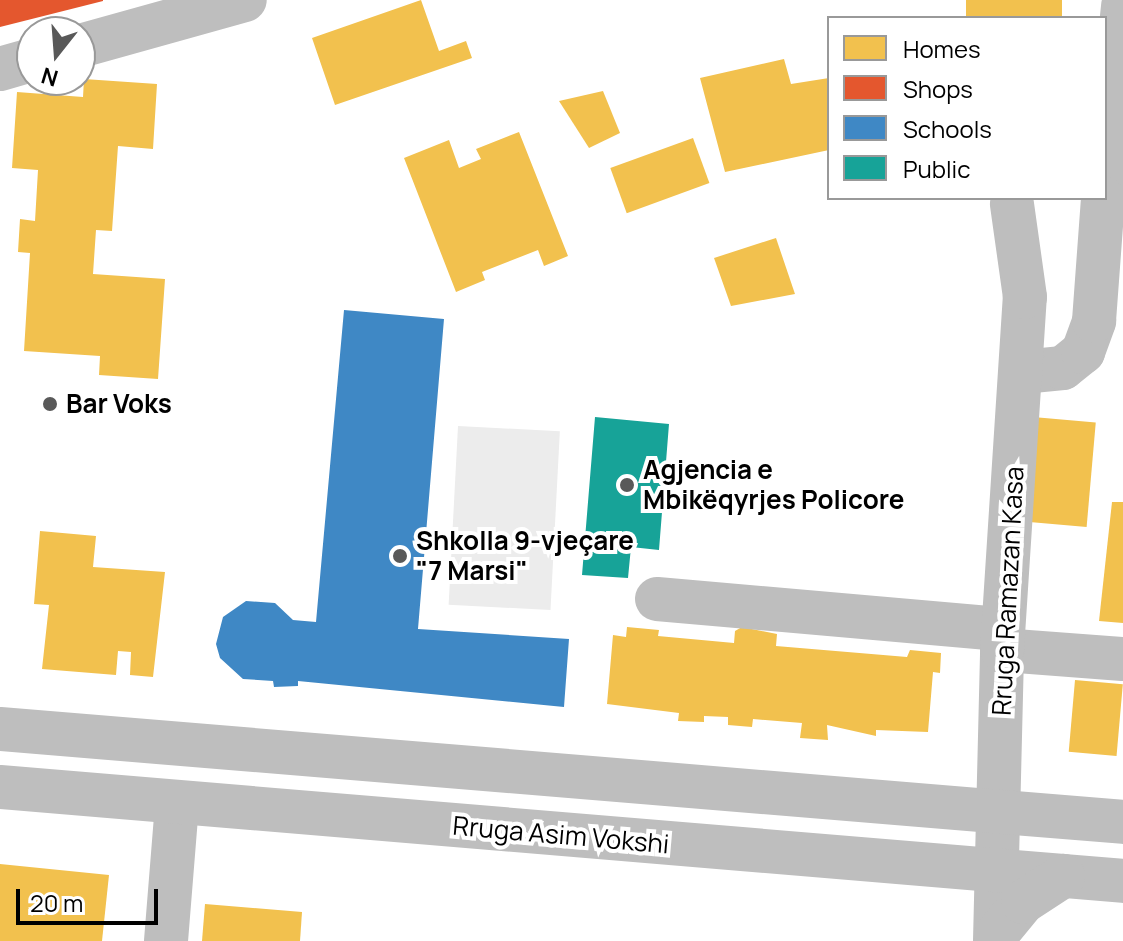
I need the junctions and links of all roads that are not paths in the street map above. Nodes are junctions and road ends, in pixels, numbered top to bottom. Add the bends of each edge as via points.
1 (245, 0) edge
2 (197, 6) edge
3 (1123, 6) edge
4 (96, 41) edge
5 (1107, 159) edge
6 (1103, 200) edge
7 (1012, 204) dead end
8 (1022, 372) junction
9 (657, 599) dead end
10 (1003, 639) junction
11 (1123, 659) edge
12 (0, 729) edge
13 (0, 787) edge
14 (177, 803) junction
15 (1000, 810) junction
16 (1123, 822) edge
17 (999, 870) junction
18 (1063, 876) junction
19 (1123, 881) edge
20 (996, 938) edge
21 (166, 941) edge

1 - 2 main road
2 - 4 main road
3 - 5 main road
6 - 8 main road via 1094,321 1083,352 1063,368
7 - 8 main road, Rruga Ramazan Kasa via 1025,297
8 - 10 main road, Rruga Ramazan Kasa
9 - 10 main road
10 - 11 main road
10 - 15 main road, Rruga Ramazan Kasa
12 - 15 main road
13 - 14 main road, Rruga Asim Vokshi
14 - 17 main road, Rruga Asim Vokshi
14 - 21 main road
15 - 16 main road
15 - 17 main road, Rruga Ramazan Kasa
17 - 18 main road, Rruga Asim Vokshi
17 - 20 main road, Rruga Ramazan Kasa
18 - 19 main road, Rruga Asim Vokshi
18 - 20 main road via 1023,902

